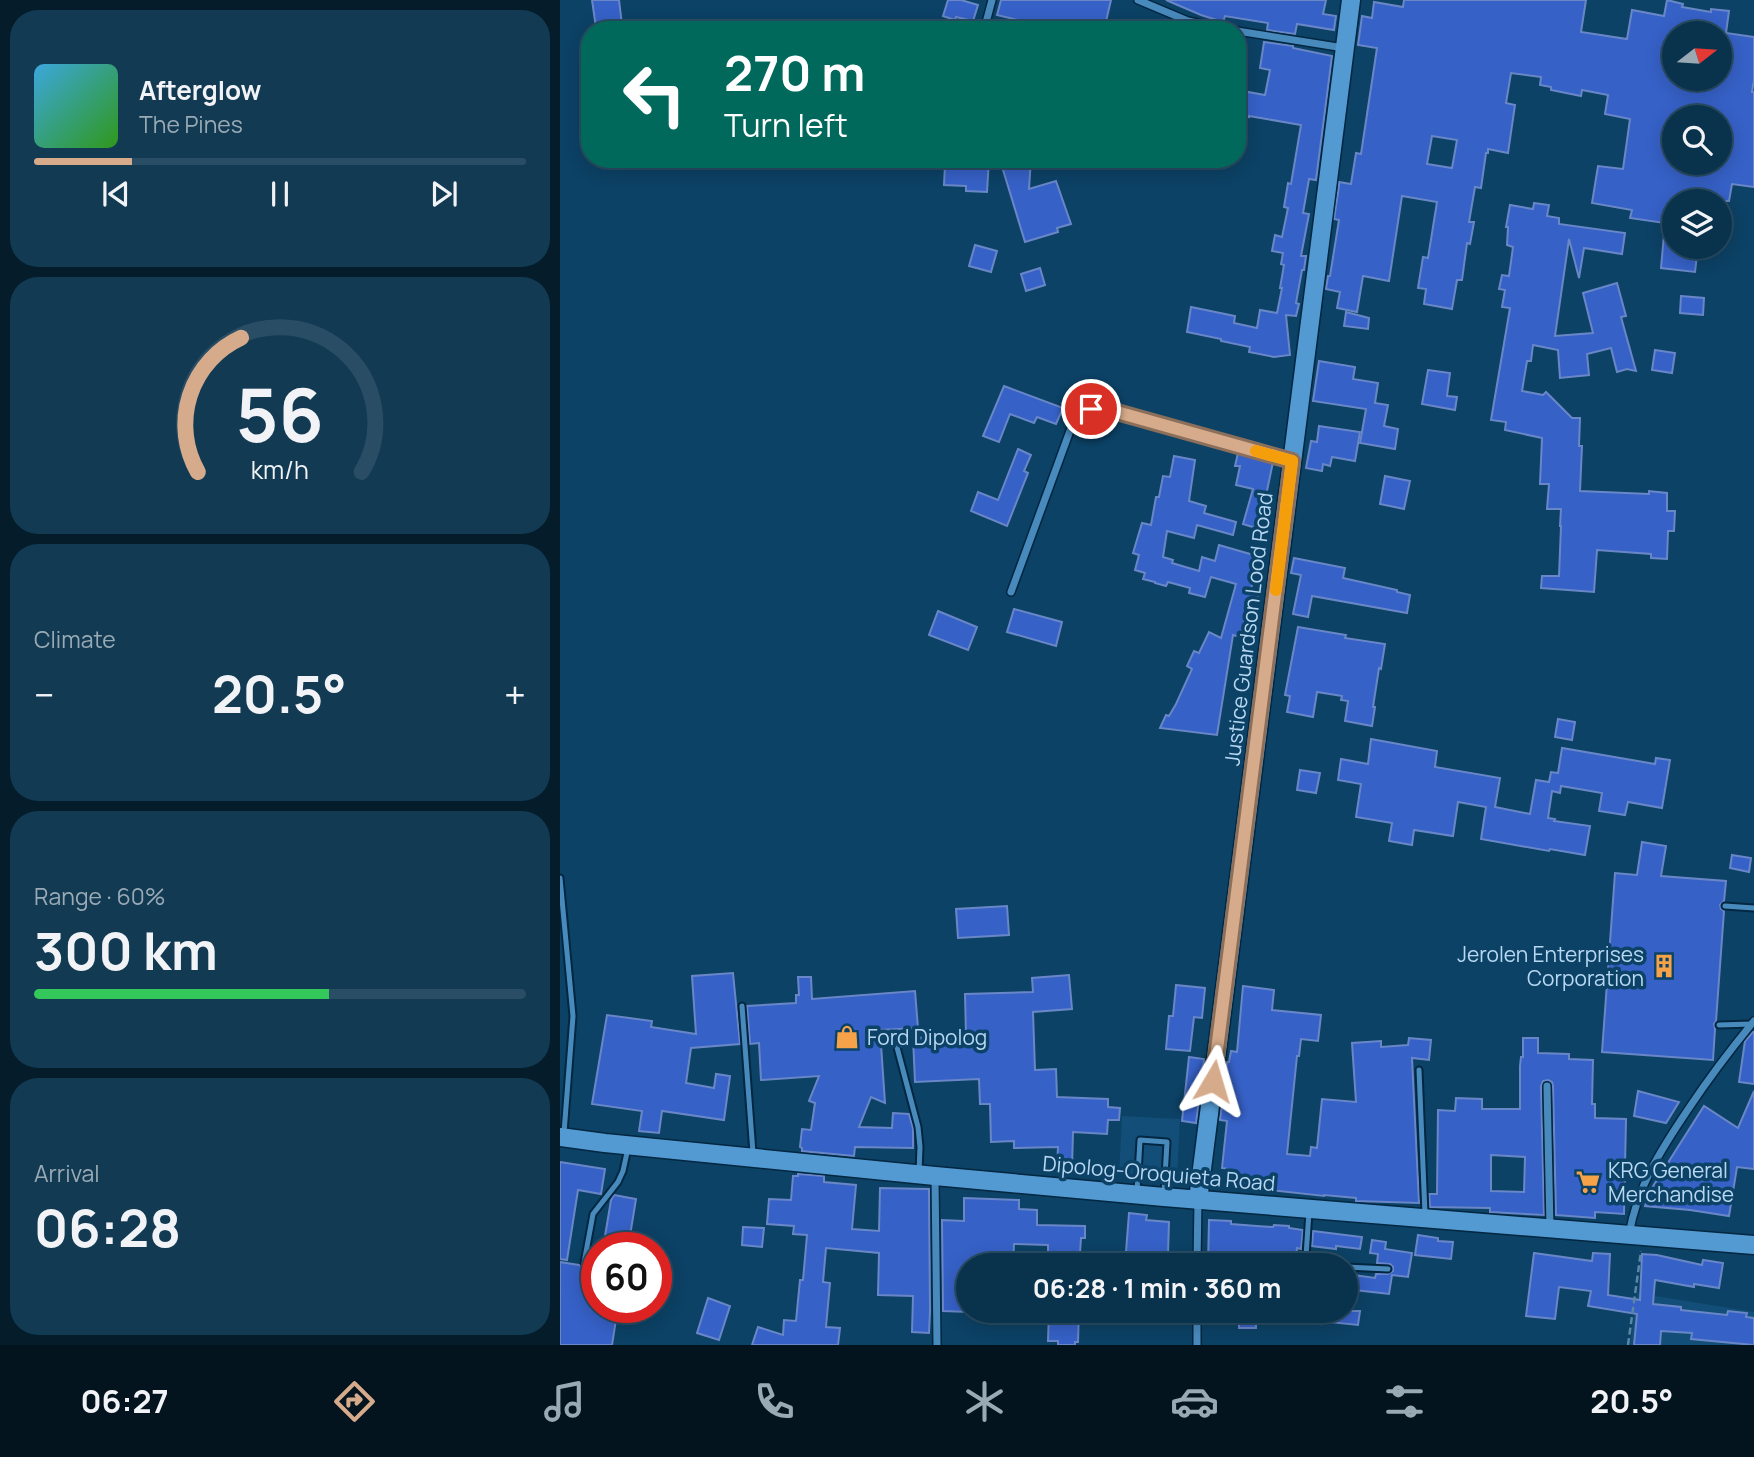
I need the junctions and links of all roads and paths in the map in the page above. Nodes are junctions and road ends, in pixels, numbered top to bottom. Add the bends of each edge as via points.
1 (992, 0) edge
2 (1138, 0) edge
3 (1351, 0) edge
4 (986, 21) edge
5 (1188, 21) edge
6 (1246, 32) edge
7 (1345, 48) junction
8 (1292, 461) junction
9 (1011, 592) dead end
10 (560, 878) edge
11 (1725, 906) dead end
12 (1754, 908) edge
13 (742, 1006) dead end
14 (1753, 1022) edge
15 (1718, 1024) dead end
16 (894, 1036) dead end
17 (1419, 1070) dead end
18 (1547, 1086) dead end
19 (562, 1137) edge
20 (628, 1145) junction
21 (754, 1158) junction
22 (927, 1176) junction
23 (1137, 1194) junction
24 (1164, 1197) junction
25 (1198, 1200) junction
26 (1309, 1209) junction
27 (1425, 1218) junction
28 (1550, 1228) junction
29 (589, 1232) edge
30 (1636, 1235) junction
31 (1754, 1245) edge
32 (1197, 1253) edge
33 (1306, 1253) edge
34 (1358, 1268) edge
35 (1388, 1269) dead end
36 (1197, 1323) edge
37 (937, 1345) edge
38 (1197, 1345) edge
39 (1628, 1345) edge

1 - 4 street
2 - 5 street
3 - 7 main road, Justice Guardson Lood Road
6 - 7 street
7 - 8 main road, Justice Guardson Lood Road
8 - 9 street via 1106,409 1091,409 1071,428
8 - 25 main road, Justice Guardson Lood Road
10 - 19 lane via 573,1016
11 - 12 lane
13 - 21 lane
14 - 15 lane
14 - 30 street via 1649,1171 1632,1214
16 - 22 lane
17 - 27 lane
18 - 28 street
19 - 20 main road, Dipolog-Oroquieta Road
20 - 21 main road, Dipolog-Oroquieta Road
20 - 29 lane via 623,1171 598,1207
21 - 22 main road, Dipolog-Oroquieta Road
22 - 23 main road, Dipolog-Oroquieta Road
22 - 37 street
23 - 24 main road, Dipolog-Oroquieta Road
23 - 24 lane via 1140,1140 1167,1142
24 - 25 main road, Dipolog-Oroquieta Road
25 - 26 main road, Dipolog-Oroquieta Road
25 - 32 street, Justice Guardson Lood Road
26 - 27 main road, Dipolog-Oroquieta Road
26 - 33 lane
27 - 28 main road, Dipolog-Oroquieta Road
28 - 30 main road, Dipolog-Oroquieta Road
30 - 31 main road, Dipolog-Oroquieta Road
30 - 39 path
34 - 35 lane
36 - 38 street

